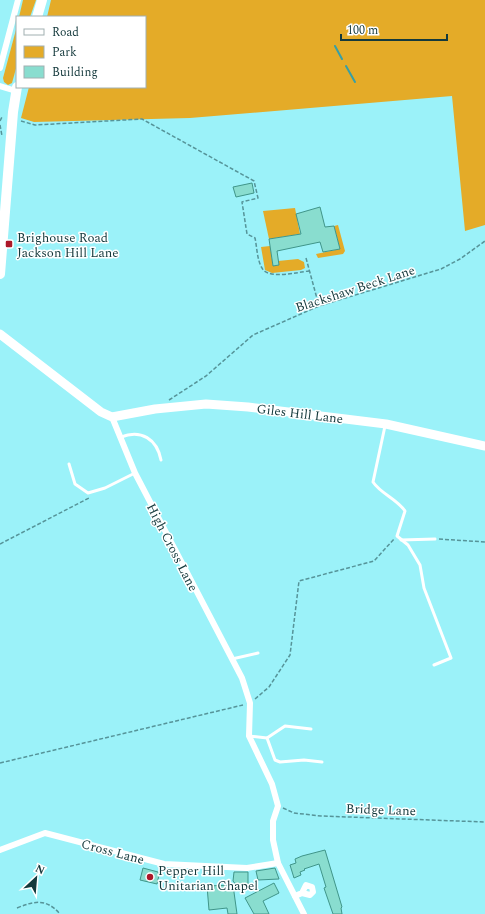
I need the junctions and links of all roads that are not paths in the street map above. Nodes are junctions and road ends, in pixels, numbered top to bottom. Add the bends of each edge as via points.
1 (18, 0) edge
2 (42, 0) edge
3 (37, 16) edge
4 (0, 68) edge
5 (0, 86) edge
6 (17, 89) edge
7 (0, 274) edge
8 (0, 334) edge
9 (112, 417) junction
10 (386, 424) junction
11 (121, 437) junction
12 (485, 446) edge
13 (160, 460) dead end
14 (69, 464) dead end
15 (135, 473) junction
16 (435, 539) road end
17 (399, 540) junction
18 (258, 653) dead end
19 (232, 659) junction
20 (434, 665) dead end
21 (311, 729) dead end
22 (249, 736) junction
23 (267, 738) junction
24 (322, 762) dead end
25 (0, 850) edge
26 (278, 863) junction
27 (302, 893) dead end
28 (295, 896) junction
29 (304, 914) edge

1 - 4 street
2 - 3 main road
5 - 6 street
6 - 7 main road
8 - 9 street via 101,412
9 - 10 street, Giles Hill Lane via 155,409 217,404
9 - 11 street, High Cross Lane
10 - 12 street, Giles Hill Lane
10 - 17 lane via 373,482 405,510 397,536
11 - 13 lane via 133,434 147,438 157,446
11 - 15 street, High Cross Lane
14 - 15 lane via 75,484 88,493 105,488
15 - 19 street, High Cross Lane
16 - 17 lane
17 - 20 lane via 408,545 420,565 424,576 424,588 451,658
18 - 19 lane
19 - 22 street, High Cross Lane via 242,678 250,703
21 - 23 lane via 285,726
22 - 23 lane
22 - 26 street, High Cross Lane via 272,784 278,806 273,821 273,840
23 - 24 lane via 275,760
25 - 26 street, Cross Lane via 45,833 164,864 247,868
26 - 28 street
27 - 28 street
28 - 29 street

